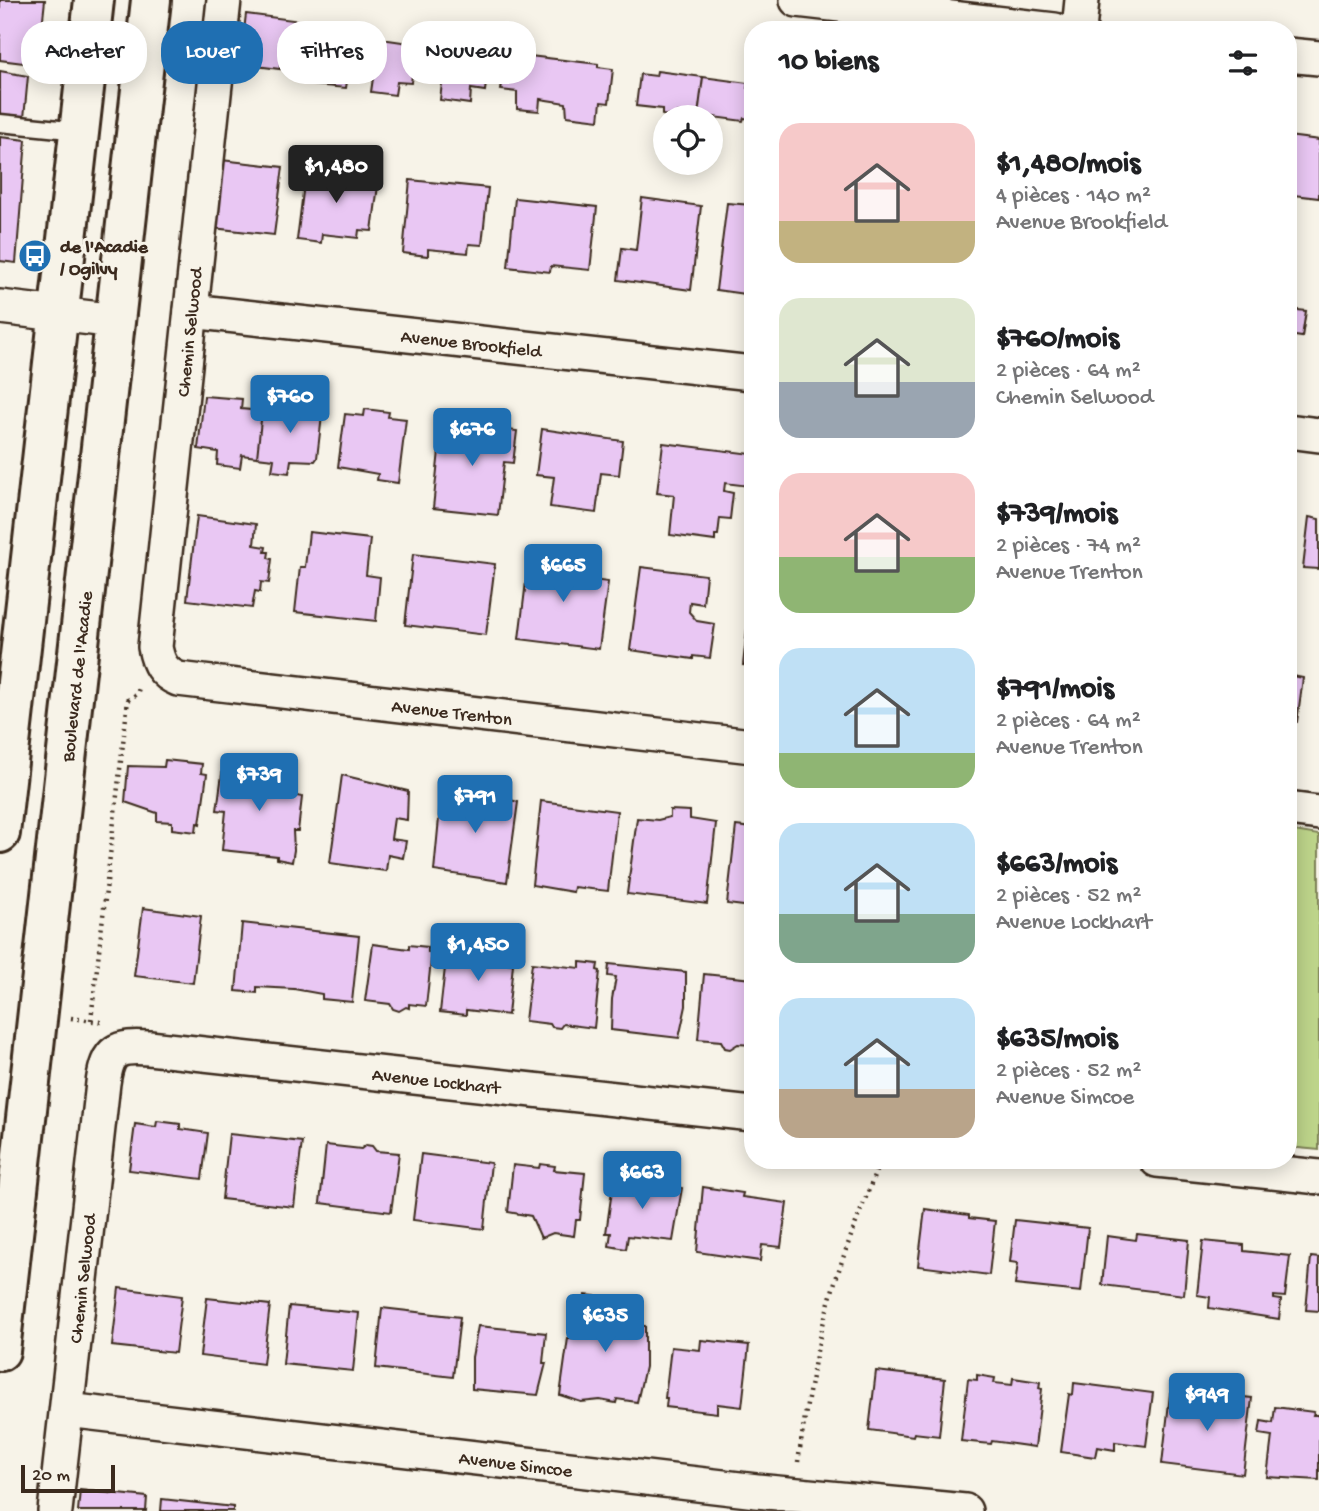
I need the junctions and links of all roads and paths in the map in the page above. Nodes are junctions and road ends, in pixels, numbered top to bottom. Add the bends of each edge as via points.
1 (94, 0) edge
2 (151, 0) edge
3 (224, 0) edge
4 (797, 0) edge
5 (1082, 0) edge
6 (978, 21) edge
7 (1080, 21) edge
8 (1297, 56) edge
9 (1319, 58) edge
10 (0, 122) edge
11 (79, 131) junction
12 (0, 307) edge
13 (191, 311) junction
14 (58, 314) junction
15 (116, 321) junction
16 (744, 372) edge
17 (1297, 432) edge
18 (1319, 435) edge
19 (150, 670) junction
20 (744, 745) edge
21 (1297, 810) edge
22 (1319, 813) edge
23 (0, 833) edge
24 (68, 1017) dead end
25 (91, 1020) junction
26 (123, 1042) junction
27 (744, 1113) edge
28 (877, 1169) edge
29 (1243, 1169) edge
30 (1319, 1177) edge
31 (0, 1351) edge
32 (67, 1410) junction
33 (796, 1492) edge
34 (55, 1511) edge
35 (965, 1511) edge

1 - 11 main road
2 - 15 main road, Boulevard de l'Acadie
3 - 13 street, Chemin Selwood
4 - 6 street
5 - 7 street
8 - 9 street
10 - 11 lane
11 - 14 main road
12 - 14 street
13 - 16 street, Avenue Brookfield
13 - 19 street, Chemin Selwood
14 - 15 street
14 - 23 main road
15 - 31 main road, Boulevard de l'Acadie
17 - 18 street
19 - 20 street, Avenue Trenton via 178,679
19 - 25 path via 137,694 128,700
21 - 22 street
24 - 25 path
25 - 26 path via 104,1023
26 - 27 street, Avenue Lockhart
26 - 32 street, Chemin Selwood via 106,1066 103,1083
28 - 33 path via 830,1300 810,1383
29 - 30 street
32 - 33 street, Avenue Simcoe
32 - 34 street, Chemin Selwood
33 - 35 street, Avenue Simcoe

